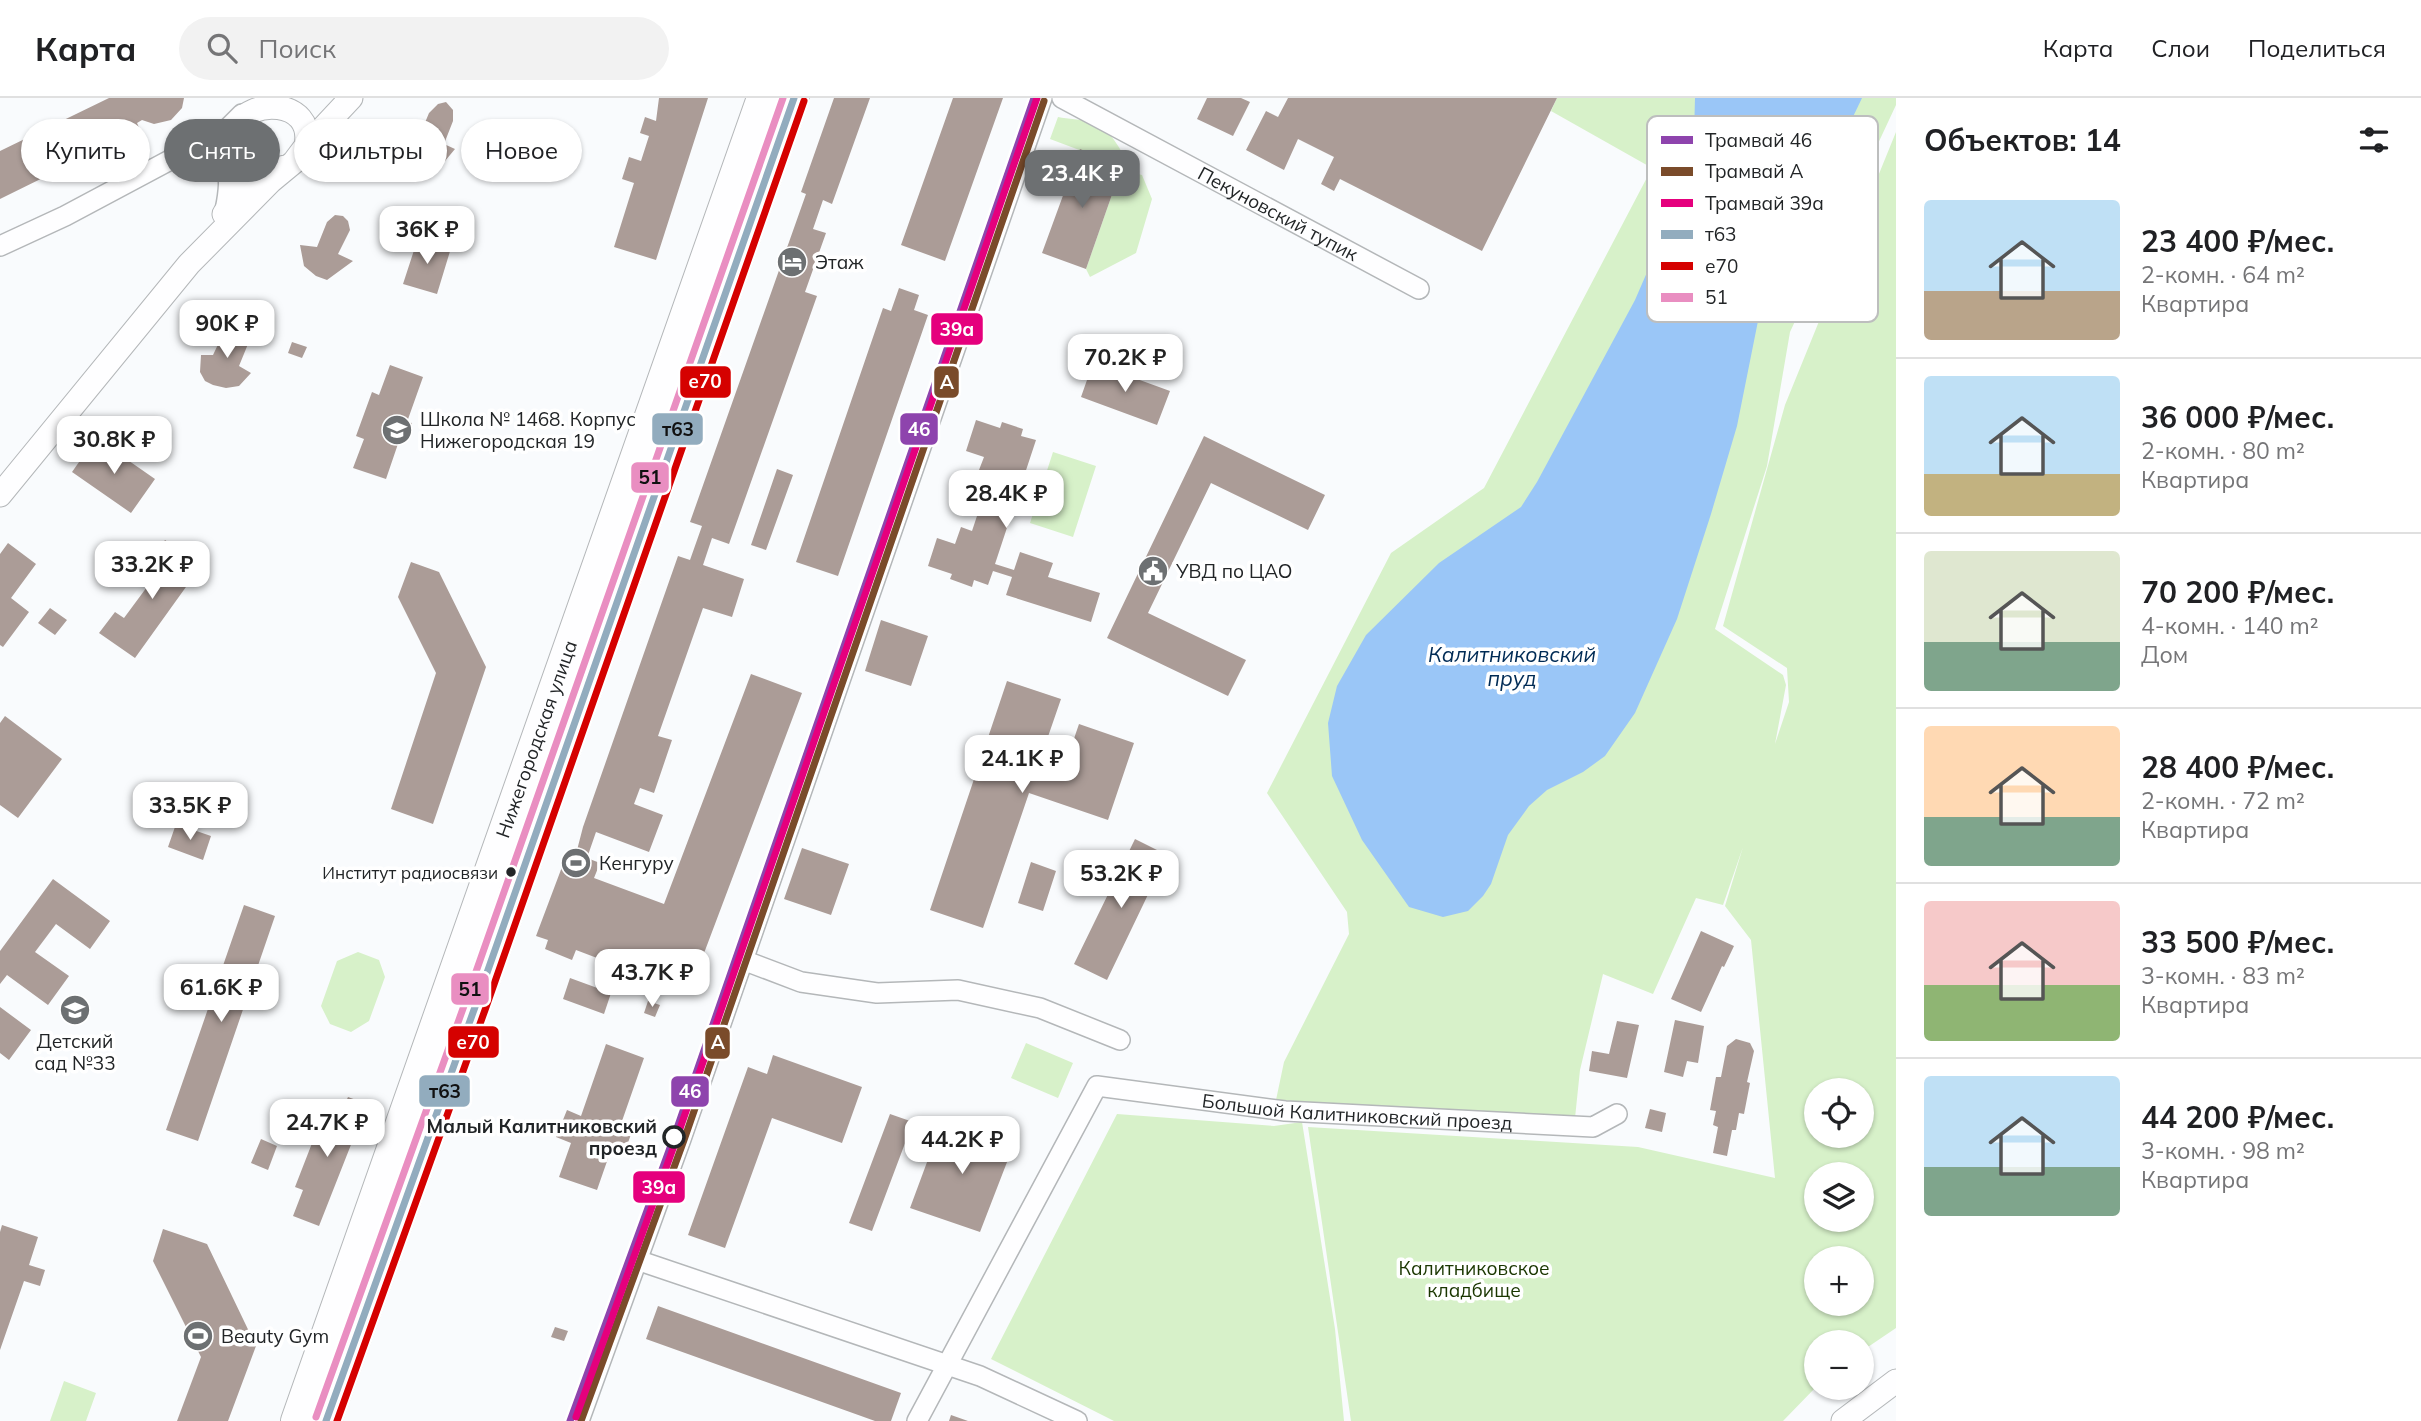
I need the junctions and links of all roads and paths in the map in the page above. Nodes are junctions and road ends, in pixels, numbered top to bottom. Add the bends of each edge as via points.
1 (351, 98) edge
2 (762, 98) edge
3 (794, 98) edge
4 (1042, 98) edge
5 (1062, 98) edge
6 (254, 104) edge
7 (297, 107) edge
8 (332, 117) joint
9 (238, 119) edge
10 (245, 119) edge
11 (294, 162) edge
12 (164, 163) edge
13 (285, 167) junction
14 (280, 168) edge
15 (229, 182) edge
16 (244, 182) edge
17 (225, 213) junction
18 (209, 245) junction
19 (0, 246) edge
20 (1419, 289) dead end
21 (0, 495) edge
22 (743, 960) junction
23 (1120, 1040) dead end
24 (1617, 1114) dead end
25 (637, 1260) junction
26 (947, 1364) junction
27 (1896, 1381) edge
28 (296, 1421) edge
29 (326, 1421) edge
30 (579, 1421) edge
31 (917, 1421) edge
32 (1077, 1421) edge
33 (1843, 1421) edge

1 - 8 street
2 - 28 main road, Нижегородская улица
3 - 29 main road, Нижегородская улица
4 - 22 street
5 - 20 street, Пекуновский тупик
6 - 7 street via 278,99
6 - 9 street
6 - 10 street
7 - 8 street via 311,121
11 - 13 street
12 - 19 street
13 - 14 street
13 - 18 street
15 - 17 street
16 - 17 street
17 - 18 street
18 - 21 street
22 - 23 street via 802,982 877,993 958,990 1040,1008
22 - 25 street
24 - 26 street, Большой Калитниковский проезд via 1593,1127 1285,1111 1097,1086
25 - 26 street
25 - 30 street
26 - 31 street
26 - 32 street
27 - 33 street

